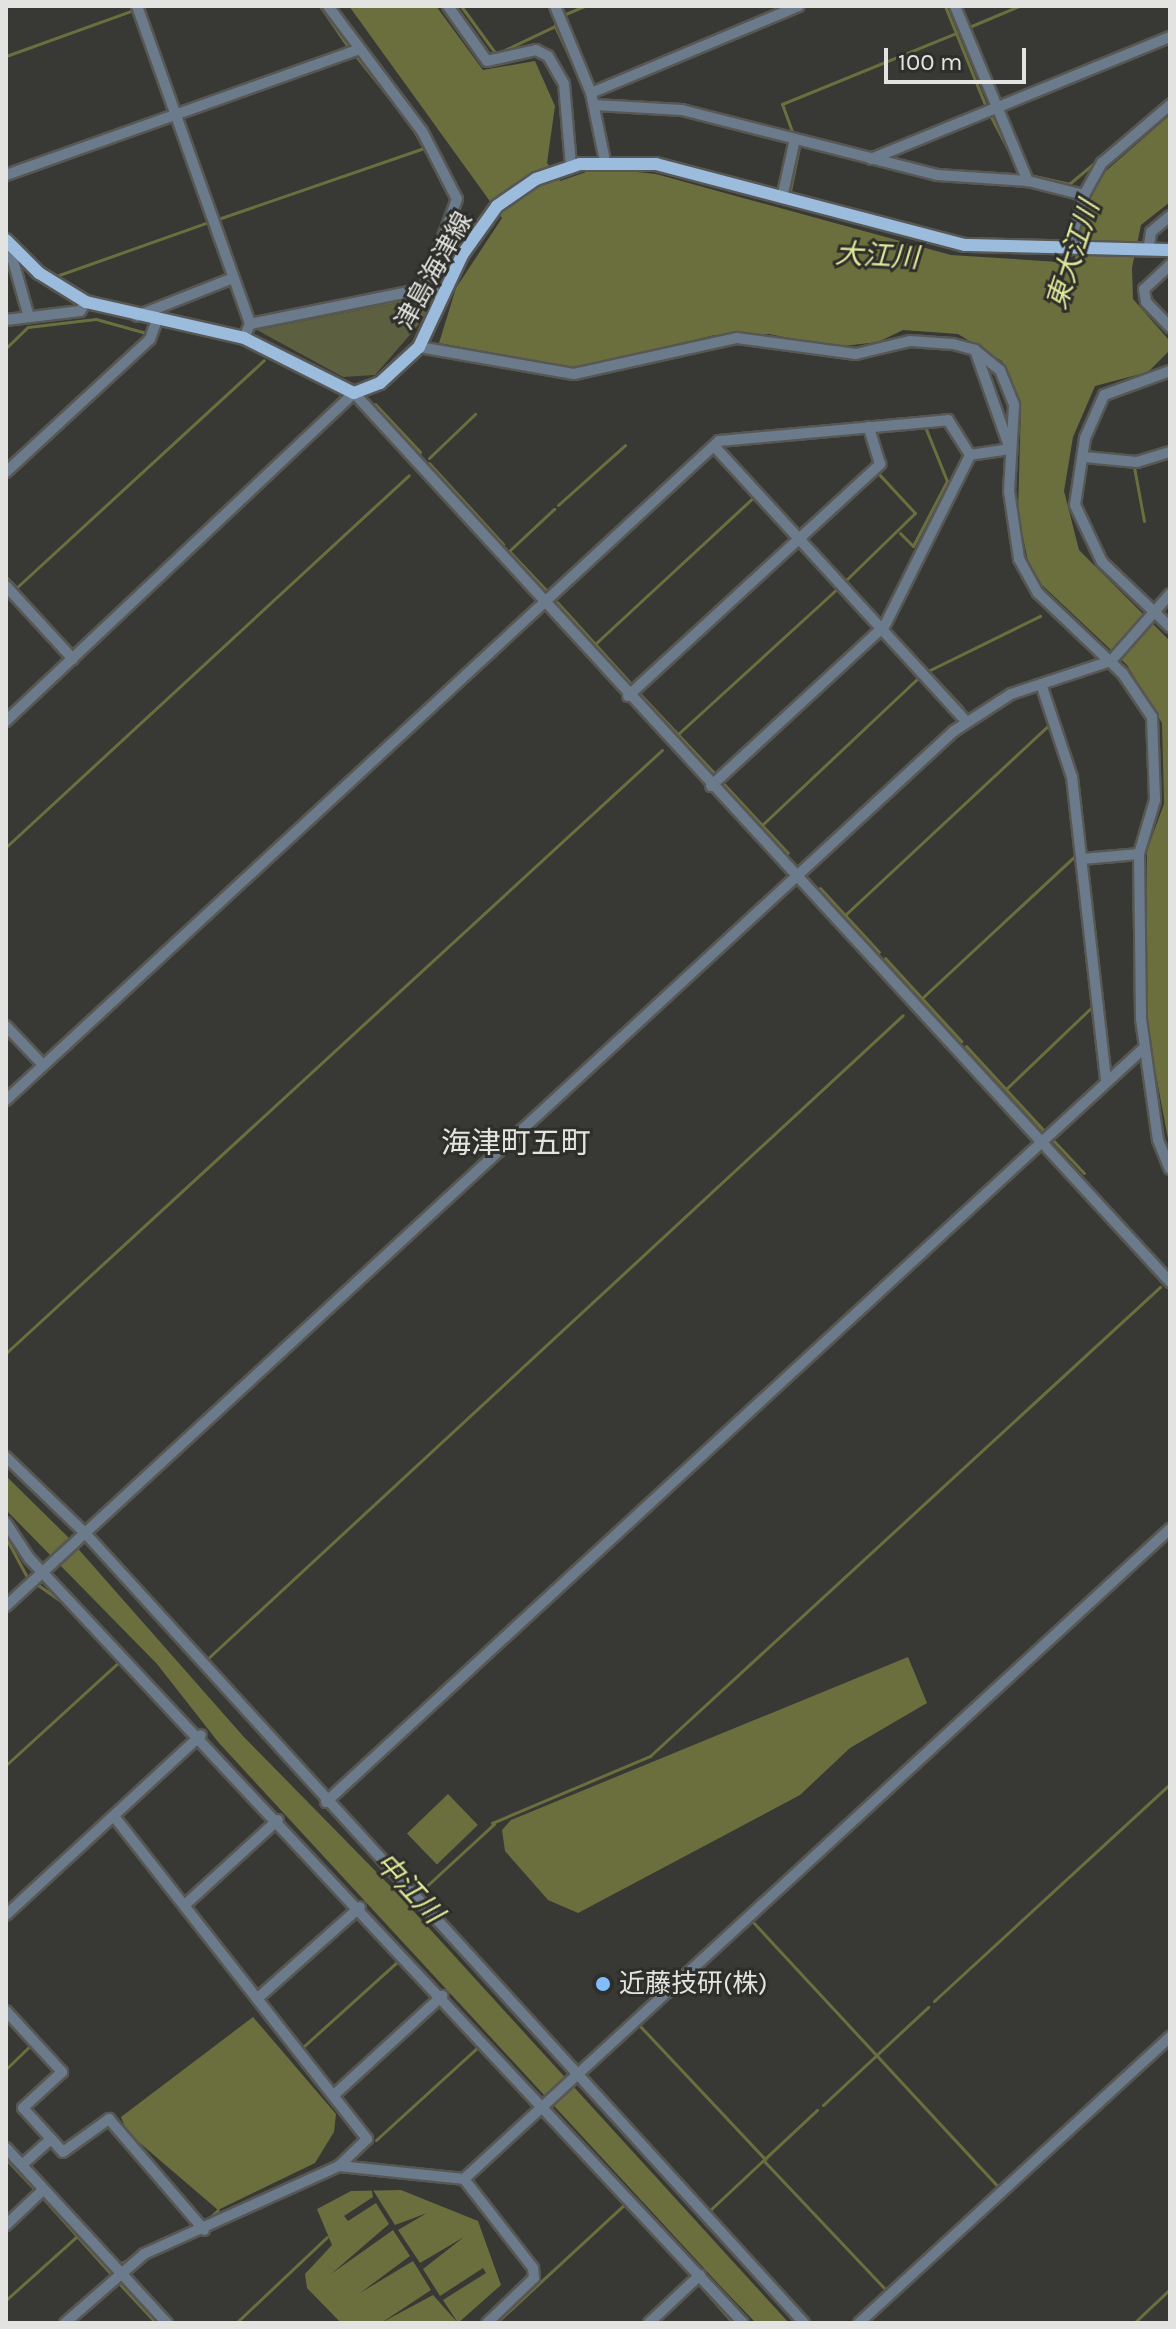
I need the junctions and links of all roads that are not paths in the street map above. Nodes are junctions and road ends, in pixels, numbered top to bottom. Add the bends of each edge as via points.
1 (137, 6) edge
2 (328, 6) edge
3 (448, 6) edge
4 (555, 6) edge
5 (799, 6) edge
6 (955, 6) edge
7 (1170, 37) edge
8 (358, 50) junction
9 (591, 93) junction
10 (595, 105) junction
11 (1170, 105) edge
12 (997, 108) junction
13 (176, 115) junction
14 (795, 139) junction
15 (871, 159) junction
16 (605, 161) junction
17 (566, 166) junction
18 (6, 175) edge
19 (1028, 181) junction
20 (1084, 195) junction
21 (782, 198) junction
22 (1170, 216) edge
23 (7, 241) edge
24 (1146, 248) junction
25 (1071, 250) junction
26 (1170, 250) edge
27 (1170, 265) edge
28 (233, 278) junction
29 (424, 289) junction
30 (444, 296) junction
31 (86, 302) junction
32 (137, 316) junction
33 (29, 317) junction
34 (6, 320) edge
35 (157, 320) junction
36 (250, 324) junction
37 (1170, 327) edge
38 (244, 338) junction
39 (419, 347) junction
40 (975, 350) junction
41 (1170, 371) edge
42 (354, 393) junction
43 (869, 427) junction
44 (714, 446) junction
45 (1010, 449) junction
46 (1170, 452) edge
47 (970, 455) junction
48 (1084, 457) junction
49 (6, 472) edge
50 (799, 539) junction
51 (6, 586) edge
52 (1170, 594) edge
53 (544, 605) junction
54 (1152, 614) junction
55 (1170, 627) edge
56 (882, 628) junction
57 (73, 659) junction
58 (1112, 660) junction
59 (1041, 684) junction
60 (628, 696) junction
61 (6, 721) edge
62 (966, 721) junction
63 (711, 786) junction
64 (1139, 854) junction
65 (1082, 859) junction
66 (795, 877) junction
67 (6, 1026) edge
68 (1143, 1049) junction
69 (43, 1065) junction
70 (1106, 1079) junction
71 (6, 1100) edge
72 (1040, 1142) junction
73 (1170, 1169) edge
74 (1170, 1282) edge
75 (6, 1457) edge
76 (6, 1523) edge
77 (1170, 1529) edge
78 (82, 1536) junction
79 (43, 1572) junction
80 (6, 1606) edge
81 (201, 1735) junction
82 (326, 1802) junction
83 (114, 1816) junction
84 (278, 1820) junction
85 (187, 1903) junction
86 (360, 1907) junction
87 (6, 1915) edge
88 (442, 1996) junction
89 (259, 1997) junction
90 (6, 2011) edge
91 (1170, 2037) edge
92 (577, 2076) junction
93 (334, 2095) junction
94 (544, 2107) junction
95 (51, 2139) junction
96 (6, 2148) edge
97 (22, 2165) junction
98 (339, 2166) junction
99 (464, 2179) junction
100 (43, 2190) junction
101 (6, 2225) edge
102 (204, 2230) junction
103 (120, 2273) junction
104 (700, 2275) junction
105 (65, 2323) edge
106 (167, 2323) edge
107 (487, 2323) edge
108 (649, 2323) edge
109 (743, 2323) edge
110 (804, 2323) edge
111 (859, 2323) edge

1 - 13 street
2 - 8 street
3 - 17 street via 487,61 536,50 548,56 564,84
4 - 9 street
5 - 9 street
6 - 12 street
7 - 12 street
8 - 13 street
8 - 29 street via 422,131 457,199
9 - 10 street
10 - 14 street via 682,110
10 - 16 street
11 - 20 street via 1102,163
12 - 15 street
12 - 19 street
13 - 18 street
13 - 28 street
14 - 15 street
14 - 21 street
15 - 19 street via 937,175
16 - 17 main road, 津島海津線
16 - 21 main road, 津島海津線 via 656,164
17 - 30 main road, 津島海津線 via 514,192 477,230
19 - 20 street
20 - 25 street
21 - 25 main road, 津島海津線 via 913,235
22 - 24 street via 1151,232
23 - 31 main road
23 - 33 street
24 - 25 main road, 津島海津線
24 - 26 main road, 津島海津線
27 - 37 street via 1144,289 1146,302
28 - 32 street
28 - 36 street
29 - 30 street
29 - 36 street
30 - 39 main road, 津島海津線
31 - 32 main road
31 - 33 street via 80,311
32 - 35 main road
33 - 34 street
35 - 38 main road
35 - 49 street via 150,339
36 - 38 street
38 - 42 main road
39 - 40 street via 574,374 737,338 856,354 910,341
39 - 42 main road, 津島海津線 via 380,383
40 - 45 street
40 - 45 street via 1009,386
41 - 48 street via 1104,395
42 - 53 street
42 - 57 street
43 - 44 street
43 - 47 street via 948,420
43 - 50 street via 880,464
44 - 50 street
44 - 53 street
45 - 47 street
45 - 58 street via 1019,559 1038,593
46 - 48 street via 1137,462
47 - 56 street
48 - 54 street via 1075,505 1080,526 1102,562
50 - 56 street
50 - 60 street
51 - 57 street
52 - 54 street
53 - 60 street
53 - 69 street
54 - 55 street
54 - 58 street
56 - 62 street
56 - 63 street
57 - 61 street
58 - 59 street
58 - 64 street via 1152,717 1155,800
59 - 62 street
59 - 65 street via 1072,777
60 - 63 street
62 - 66 street
63 - 66 street
64 - 65 street
64 - 68 street
65 - 70 street
66 - 72 street
66 - 78 street
67 - 69 street
68 - 70 street
68 - 73 street via 1158,1140
69 - 71 street
70 - 72 street
72 - 74 street
72 - 82 street
75 - 78 street
76 - 79 street
77 - 92 street
78 - 79 street
78 - 82 street
79 - 80 street
79 - 81 street
81 - 83 street
81 - 84 street
82 - 92 street
83 - 85 street
83 - 87 street
84 - 85 street
84 - 86 street
85 - 89 street
86 - 88 street
86 - 89 street
88 - 93 street
88 - 94 street
89 - 93 street
90 - 95 street via 62,2072 23,2108
91 - 111 street
92 - 94 street
92 - 110 street
93 - 98 street via 367,2139
94 - 99 street
94 - 104 street
95 - 97 street
95 - 102 street via 63,2152 109,2119
96 - 97 street
97 - 100 street
98 - 99 street
98 - 102 street
99 - 107 street via 533,2268 534,2278
100 - 101 street
100 - 103 street
102 - 103 street via 144,2254
103 - 105 street
103 - 106 street
104 - 108 street
104 - 109 street

